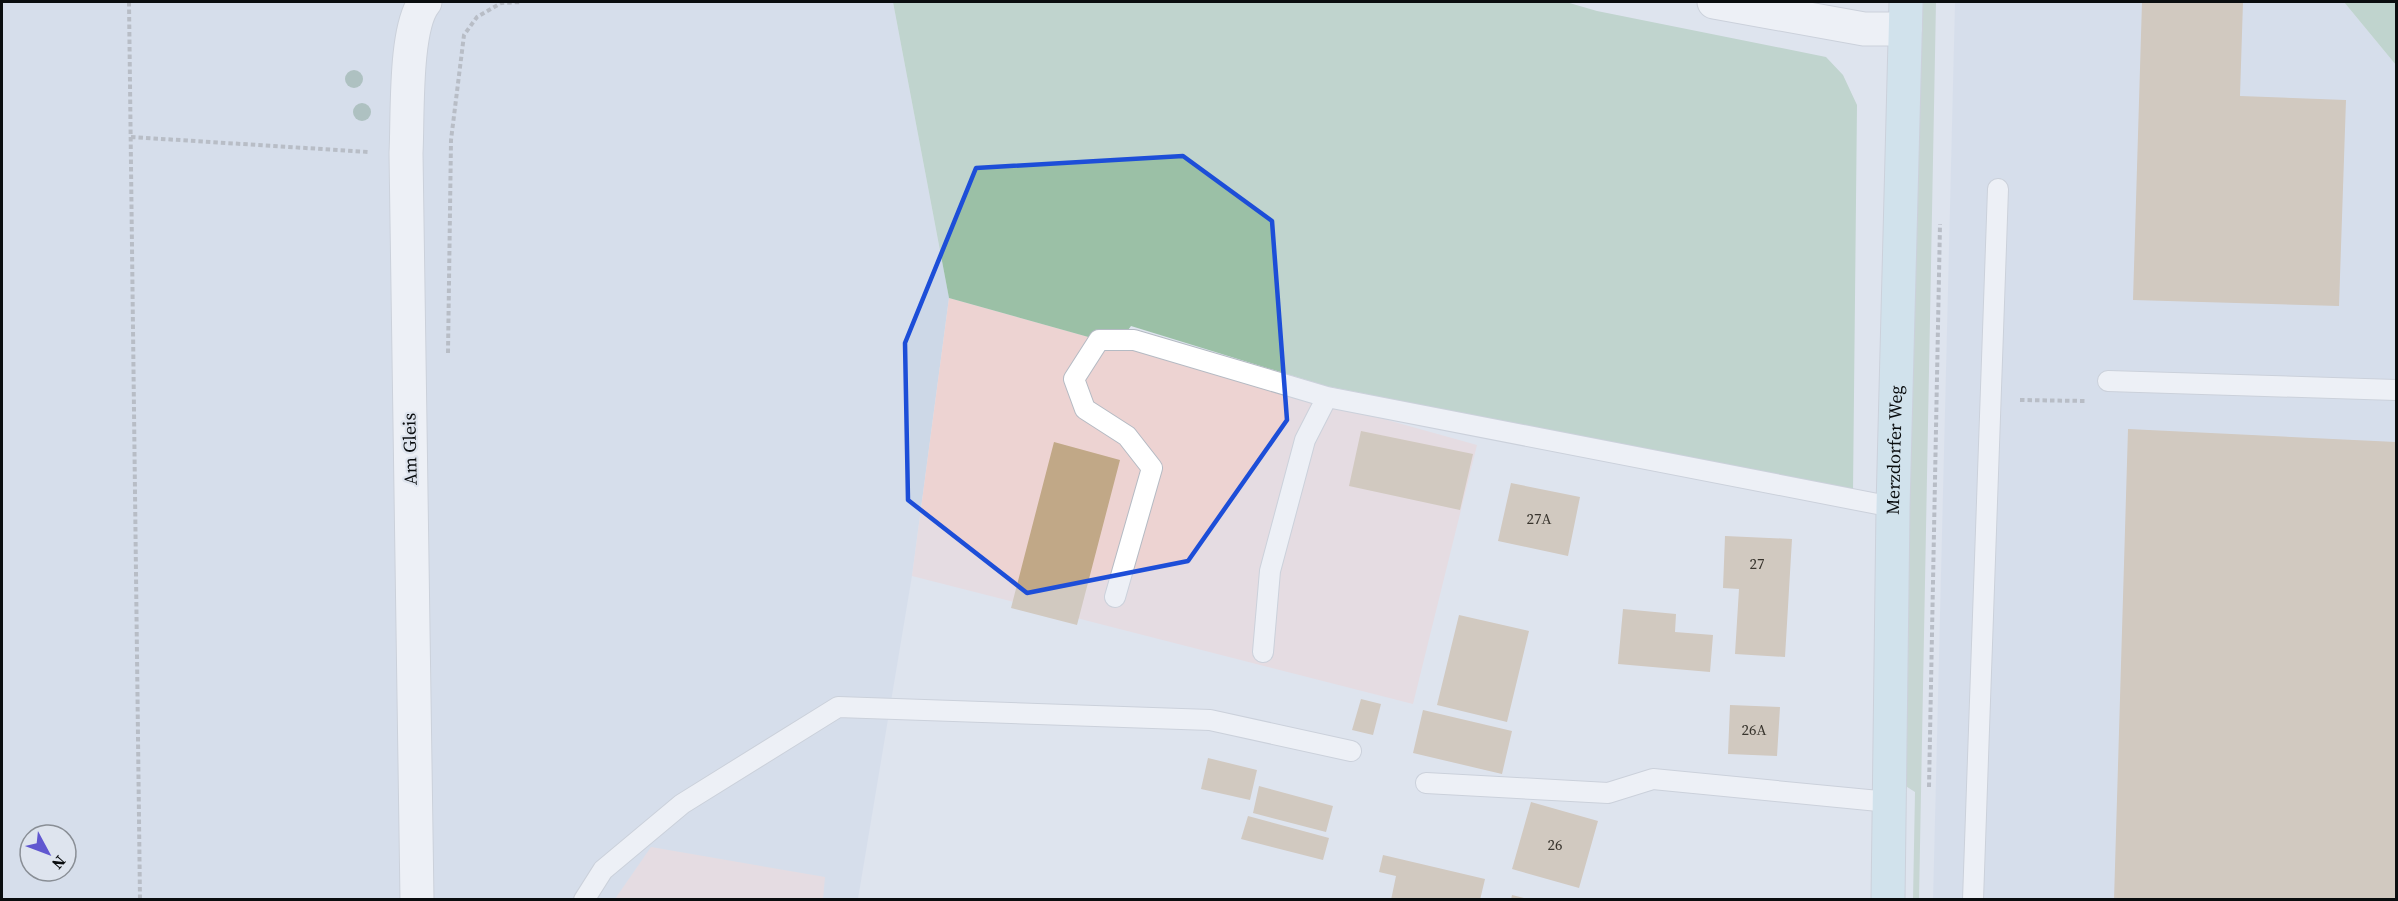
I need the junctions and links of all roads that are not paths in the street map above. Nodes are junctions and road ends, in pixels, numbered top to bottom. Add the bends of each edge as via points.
1 (425, 2) edge
2 (1714, 2) edge
3 (1906, 15) edge
4 (1998, 189) dead end
5 (2108, 381) dead end
6 (2397, 390) edge
7 (1327, 397) junction
8 (1893, 507) junction
9 (1115, 597) dead end
10 (1263, 652) dead end
11 (1351, 751) dead end
12 (1426, 783) dead end
13 (1889, 802) junction
14 (417, 900) edge
15 (584, 900) edge
16 (1888, 900) edge
17 (1973, 900) edge

1 - 14 street, Am Gleis via 418,10 411,48 406,153
2 - 3 street via 1864,29
3 - 8 street, Merzdorfer Weg
4 - 17 lane
5 - 6 lane
7 - 8 lane
7 - 9 lane via 1134,340 1100,340 1074,379 1085,408 1127,436 1152,468
7 - 10 lane via 1305,440 1270,571
8 - 13 street, Merzdorfer Weg
11 - 15 lane via 1210,720 838,707 682,804 603,870
12 - 13 lane via 1608,794 1653,779
13 - 16 street, Merzdorfer Weg

